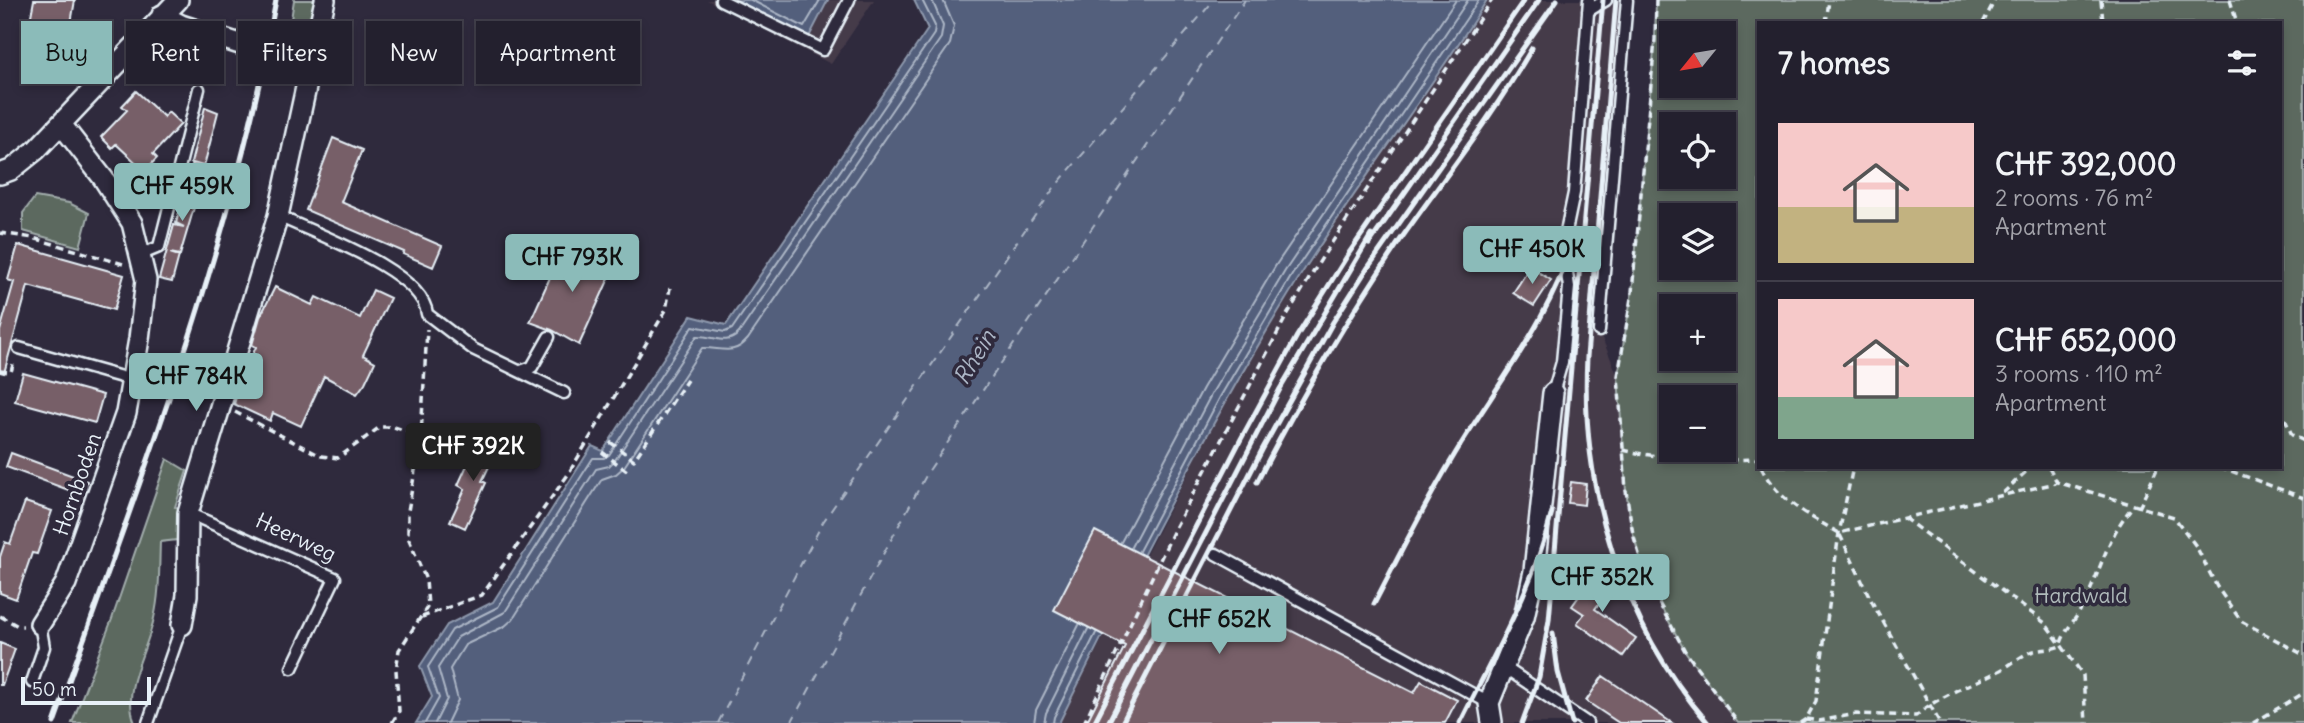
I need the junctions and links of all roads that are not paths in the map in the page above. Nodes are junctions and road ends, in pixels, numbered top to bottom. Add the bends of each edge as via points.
1 (178, 0) edge
2 (325, 0) edge
3 (720, 0) edge
4 (849, 0) edge
5 (1589, 0) edge
6 (1606, 0) edge
7 (1627, 0) edge
8 (1588, 11) junction
9 (162, 16) junction
10 (321, 21) edge
11 (238, 44) edge
12 (307, 84) edge
13 (199, 89) dead end
14 (61, 124) junction
15 (0, 174) edge
16 (278, 216) junction
17 (141, 260) junction
18 (1599, 331) dead end
19 (549, 337) dead end
20 (19, 348) road end
21 (521, 371) junction
22 (132, 380) junction
23 (564, 393) dead end
24 (1553, 393) joint
25 (188, 513) junction
26 (1216, 554) dead end
27 (40, 624) joint
28 (182, 625) joint
29 (1504, 667) junction
30 (292, 668) dead end
31 (32, 682) dead end
32 (1490, 716) edge
33 (148, 723) edge
34 (1510, 723) edge
35 (1587, 723) edge

1 - 9 street
2 - 10 street
3 - 4 lane via 823,50
5 - 8 lane
6 - 8 lane
7 - 18 lane
8 - 24 lane via 1574,193 1563,246 1569,287 1562,362
9 - 11 street
9 - 14 street
12 - 16 street
13 - 17 lane via 159,247
14 - 15 street via 27,157
14 - 17 street, Hornboden via 132,223
16 - 21 lane via 388,267 407,281 427,314 473,349
16 - 25 street
17 - 22 street, Hornboden via 146,280
19 - 21 lane via 533,367
20 - 22 lane
21 - 23 lane
22 - 27 street, Hornboden via 126,412 66,583
24 - 29 street via 1534,571 1524,617
25 - 28 street
25 - 30 lane, Heerweg via 335,578
26 - 32 lane
27 - 31 lane via 44,647
28 - 33 lane
29 - 32 street
29 - 35 lane
32 - 34 street

